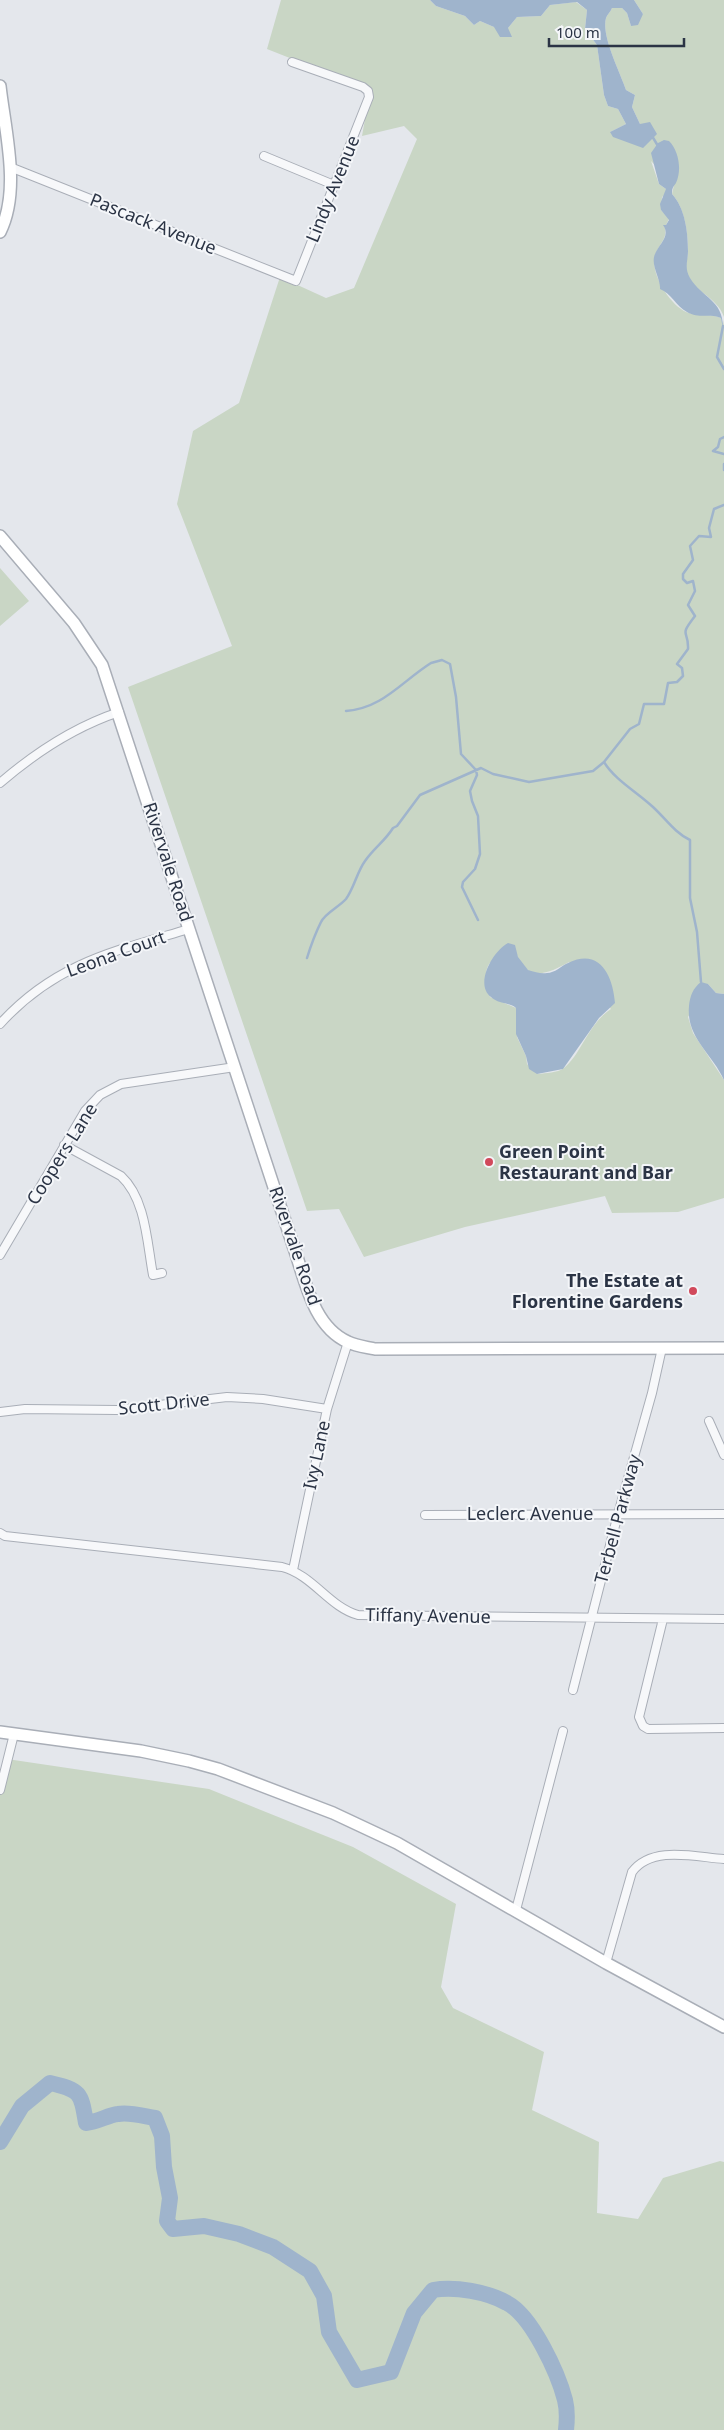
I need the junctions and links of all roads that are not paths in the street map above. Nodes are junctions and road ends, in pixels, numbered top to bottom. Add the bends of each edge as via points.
1 (292, 62) dead end
2 (0, 86) edge
3 (264, 156) dead end
4 (10, 168) junction
5 (334, 185) junction
6 (0, 232) edge
7 (296, 281) joint
8 (0, 536) edge
9 (119, 712) junction
10 (0, 783) edge
11 (189, 929) junction
12 (0, 1024) edge
13 (234, 1067) junction
14 (64, 1145) junction
15 (0, 1254) edge
16 (162, 1273) dead end
17 (348, 1342) junction
18 (662, 1348) junction
19 (724, 1348) edge
20 (327, 1409) junction
21 (0, 1412) edge
22 (709, 1421) dead end
23 (724, 1455) edge
24 (618, 1514) junction
25 (724, 1514) edge
26 (426, 1515) dead end
27 (0, 1533) edge
28 (293, 1570) junction
29 (592, 1618) junction
30 (724, 1619) edge
31 (663, 1620) junction
32 (573, 1690) dead end
33 (724, 1728) edge
34 (563, 1731) dead end
35 (0, 1732) edge
36 (14, 1734) junction
37 (0, 1790) edge
38 (724, 1859) edge
39 (516, 1910) junction
40 (606, 1963) junction
41 (724, 2027) edge

1 - 5 street, Lindy Avenue via 368,91 369,97
2 - 4 street
3 - 5 street
4 - 6 street via 9,208
4 - 7 street, Pascack Avenue
5 - 7 street, Lindy Avenue
8 - 9 street, Rivervale Road via 94,651
9 - 10 street via 92,721 65,736
9 - 11 street, Rivervale Road
11 - 12 street, Leona Court via 122,949 63,972 26,998
11 - 13 street, Rivervale Road
13 - 14 street, Coopers Lane via 132,1082 110,1089 84,1111
13 - 17 street, Rivervale Road via 316,1311 328,1327
14 - 15 street, Coopers Lane
14 - 16 street via 128,1183 138,1202 154,1275
17 - 18 street, Rivervale Road via 375,1349
17 - 20 street, Ivy Lane
18 - 19 street, Rivervale Road
18 - 24 street, Terbell Parkway
20 - 21 street, Scott Drive via 227,1397 117,1410 25,1409
20 - 28 street, Ivy Lane
22 - 23 street
24 - 25 street, Leclerc Avenue
24 - 26 street, Leclerc Avenue
24 - 29 street, Terbell Parkway
27 - 28 street, Tiffany Avenue
28 - 29 street, Tiffany Avenue via 344,1610 358,1615
29 - 31 street, Tiffany Avenue
29 - 32 street, Terbell Parkway
30 - 31 street, Tiffany Avenue
31 - 33 street via 640,1722 648,1729
34 - 39 street
35 - 36 street
36 - 37 street
36 - 39 street via 159,1754 218,1769 360,1825
38 - 40 street via 661,1855 637,1865 632,1872
39 - 40 street
40 - 41 street

